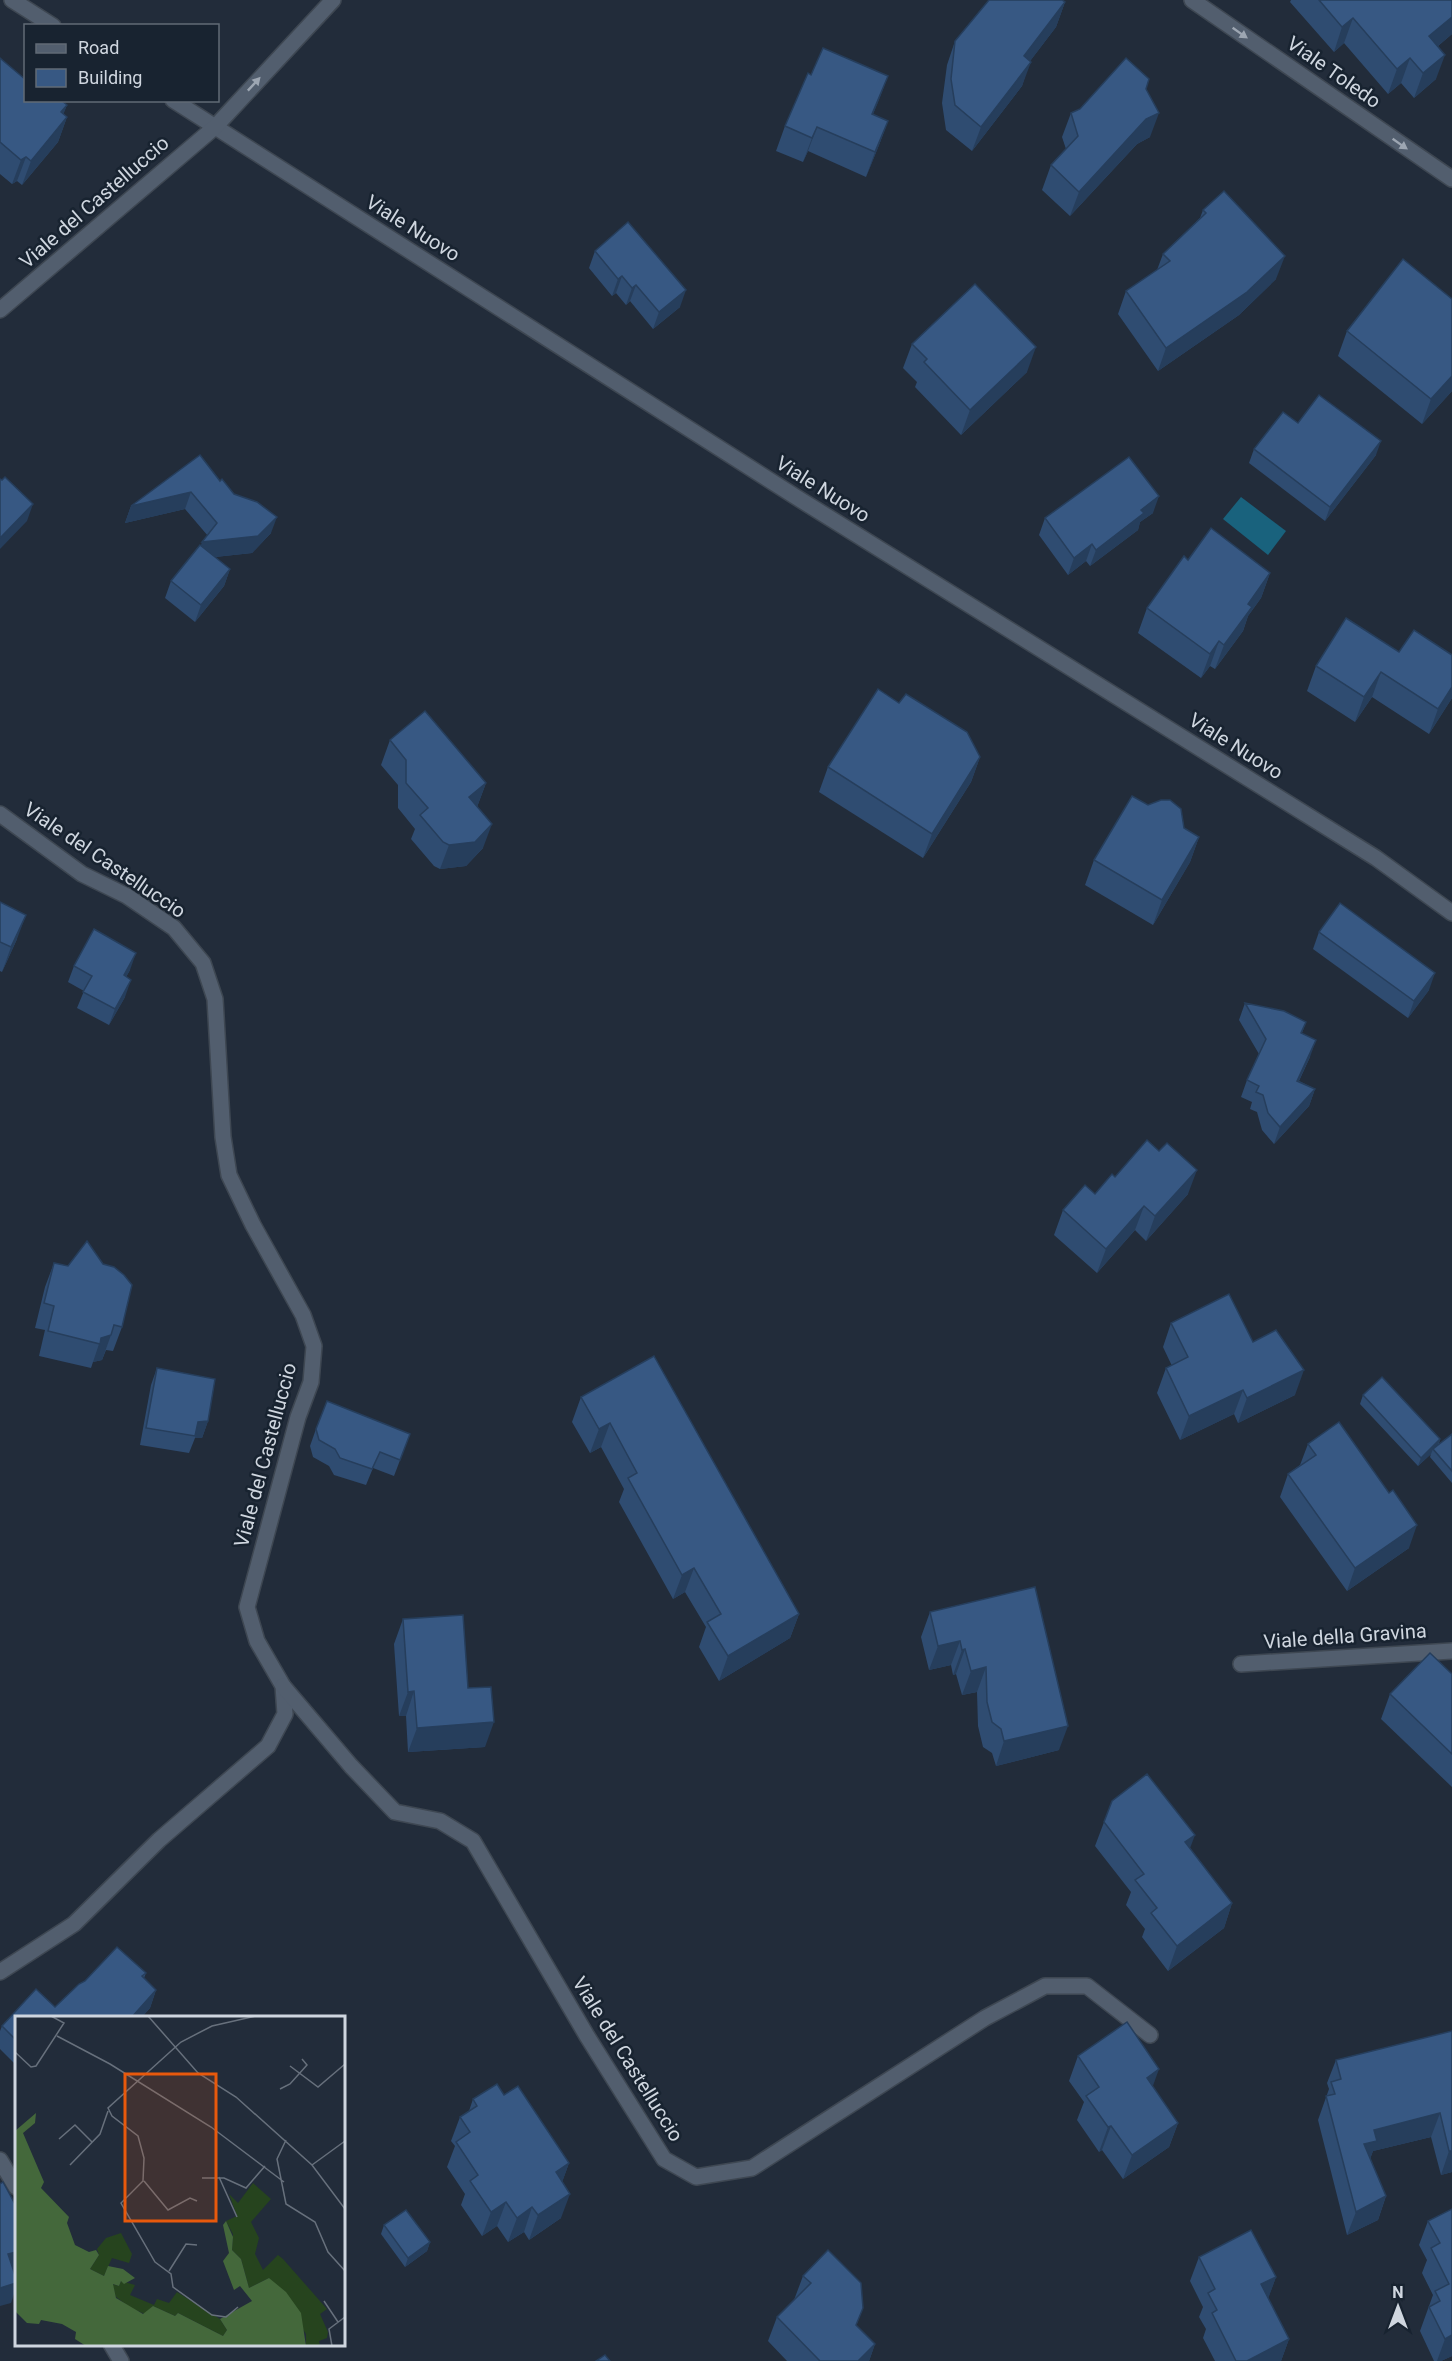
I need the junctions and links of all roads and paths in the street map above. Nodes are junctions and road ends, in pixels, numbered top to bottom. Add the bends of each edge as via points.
1 (12, 0) edge
2 (333, 0) edge
3 (1192, 0) edge
4 (50, 24) edge
5 (176, 102) edge
6 (214, 127) junction
7 (1452, 179) edge
8 (0, 310) edge
9 (0, 814) edge
10 (1452, 912) edge
11 (1452, 1651) edge
12 (1241, 1664) dead end
13 (283, 1686) junction
14 (0, 1972) edge
15 (1150, 2035) dead end
16 (0, 2160) edge
17 (15, 2185) edge
18 (112, 2346) edge
19 (121, 2361) edge

1 - 4 street
6 -> 2 street, Viale del Castelluccio
3 -> 7 street, Viale Toledo
5 - 6 street, Viale Nuovo
6 - 8 street, Viale del Castelluccio
6 - 10 street, Viale Nuovo via 806,504 1376,858
9 - 13 street, Viale del Castelluccio via 82,874 127,896 174,928 203,963 215,999 229,1175 303,1316 314,1346 311,1382 247,1607 257,1641
11 - 12 street, Viale della Gravina
13 - 14 street, Viale del Castelluccio via 285,1714 267,1746 159,1840 74,1924
13 - 15 street, Viale del Castelluccio via 395,1812 440,1821 473,1841 664,2159 696,2176 752,2168 985,2018 1045,1986 1087,1986
16 - 17 street
18 - 19 street

